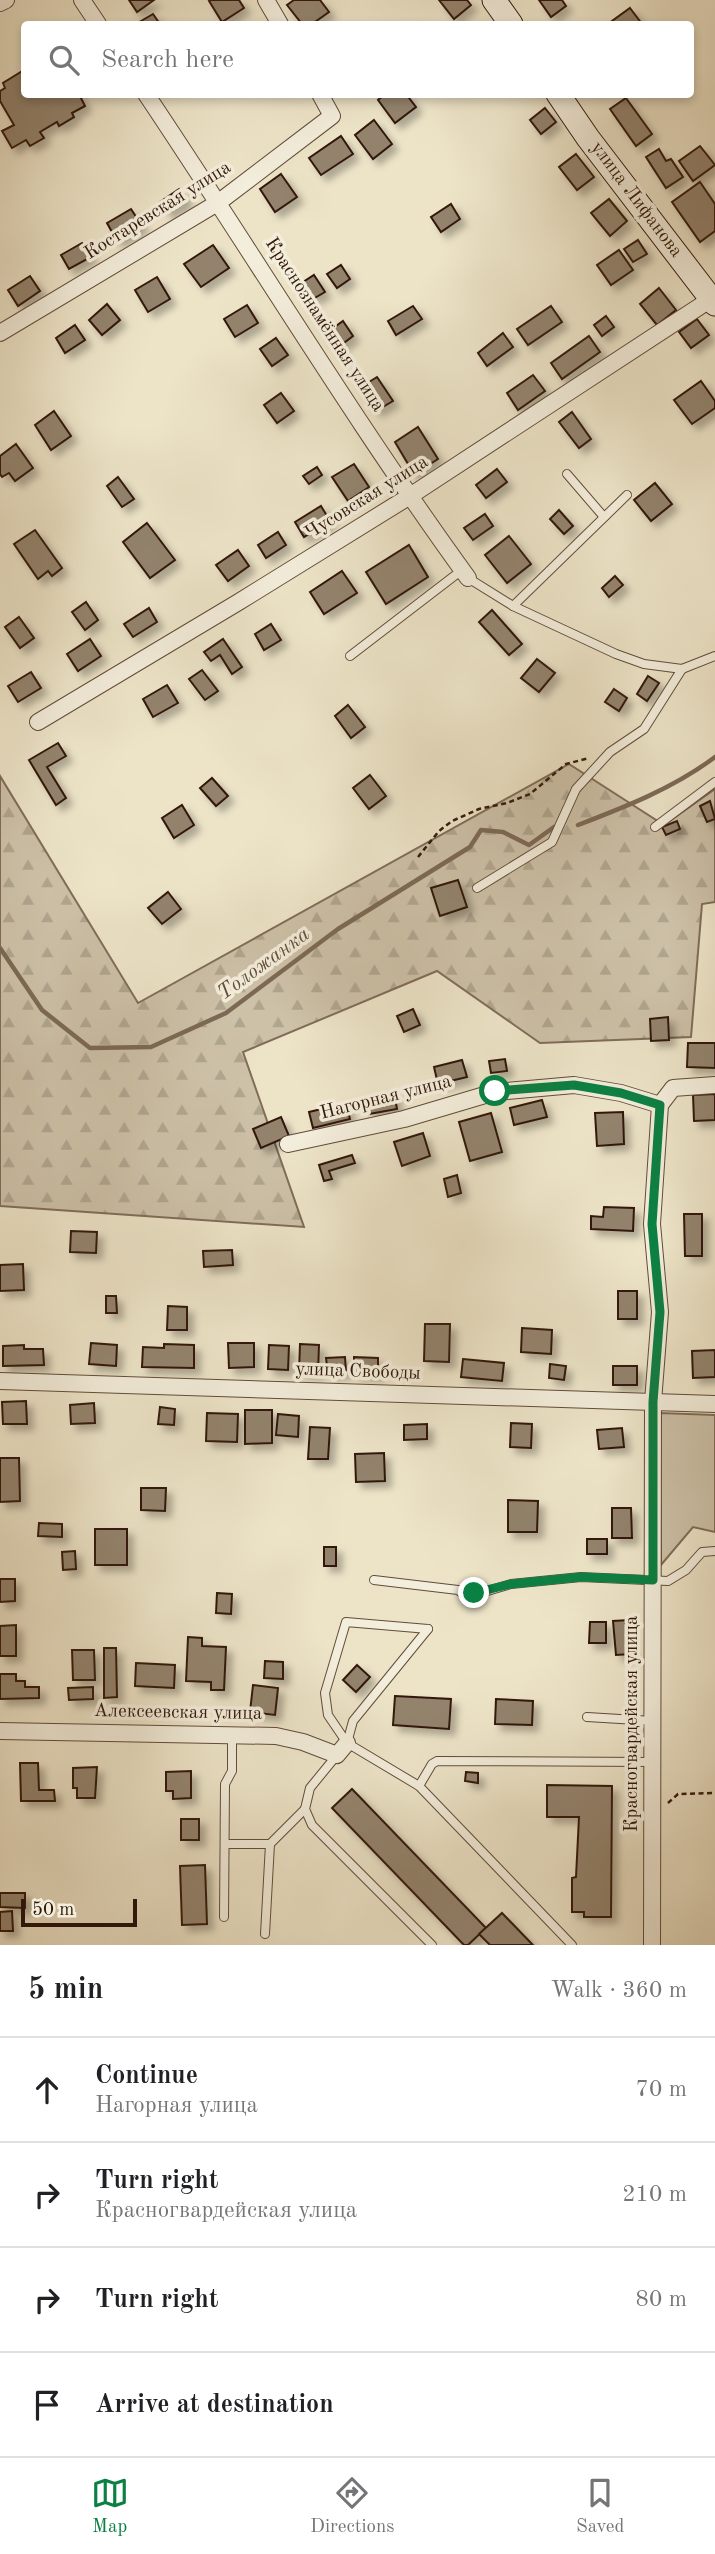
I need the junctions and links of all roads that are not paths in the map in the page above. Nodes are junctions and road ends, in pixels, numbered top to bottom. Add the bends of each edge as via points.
1 (6, 0) edge
2 (82, 0) edge
3 (266, 0) edge
4 (494, 0) edge
5 (0, 3) edge
6 (96, 21) edge
7 (278, 21) edge
8 (508, 21) edge
9 (149, 98) edge
10 (322, 98) edge
11 (561, 98) edge
12 (219, 202) junction
13 (713, 302) edge
14 (0, 333) edge
15 (567, 474) dead end
16 (627, 495) dead end
17 (410, 496) junction
18 (604, 517) junction
19 (465, 574) junction
20 (513, 606) junction
21 (350, 656) dead end
22 (715, 656) edge
23 (682, 669) junction
24 (38, 722) dead end
25 (715, 782) edge
26 (655, 827) dead end
27 (477, 888) dead end
28 (715, 1085) edge
29 (660, 1105) junction
30 (288, 1144) dead end
31 (0, 1381) edge
32 (653, 1402) junction
33 (715, 1404) edge
34 (715, 1551) edge
35 (374, 1580) dead end
36 (653, 1580) junction
37 (587, 1717) dead end
38 (653, 1721) junction
39 (0, 1731) edge
40 (232, 1735) junction
41 (342, 1749) junction
42 (652, 1762) junction
43 (419, 1786) junction
44 (305, 1809) junction
45 (225, 1844) junction
46 (270, 1844) junction
47 (224, 1917) dead end
48 (265, 1934) dead end
49 (432, 1945) edge
50 (572, 1945) edge
51 (652, 1945) edge

1 - 5 street
2 - 6 street
3 - 7 street
4 - 8 street
9 - 12 street, Краснознамённая улица
10 - 12 street, Костаревская улица via 332,116
11 - 13 street, улица Лифанова
12 - 14 street, Костаревская улица
12 - 17 street, Краснознамённая улица
13 - 17 street, Чусовская улица
15 - 18 lane
16 - 18 lane
17 - 19 street, Краснознамённая улица
17 - 24 street, Чусовская улица
18 - 20 lane
19 - 20 lane
19 - 21 lane
20 - 23 lane via 635,661
22 - 23 lane
23 - 27 lane via 644,730 610,752 576,789 552,842
25 - 26 lane
28 - 29 street via 673,1088
29 - 30 street, Нагорная улица via 574,1085 495,1091 404,1119
29 - 32 street, Красногвардейская улица via 652,1224 660,1312
31 - 32 street, улица Свободы
32 - 33 street, улица Свободы
32 - 36 street, Красногвардейская улица
34 - 36 lane via 702,1552 668,1581
35 - 36 lane via 458,1590 467,1597 511,1584 581,1577
36 - 38 street, Красногвардейская улица
37 - 38 lane
38 - 42 street, Красногвардейская улица
39 - 40 street, Алексеевская улица
40 - 41 street, Алексеевская улица via 275,1736
40 - 45 lane via 232,1771 225,1784
41 - 41 lane via 328,1715 326,1693 346,1622 428,1629 353,1721
41 - 43 lane
41 - 44 lane via 310,1788
42 - 43 lane via 438,1761
42 - 51 street, Красногвардейская улица
43 - 50 lane
44 - 46 lane
44 - 49 lane via 312,1825
45 - 46 lane
45 - 47 lane
46 - 48 lane

